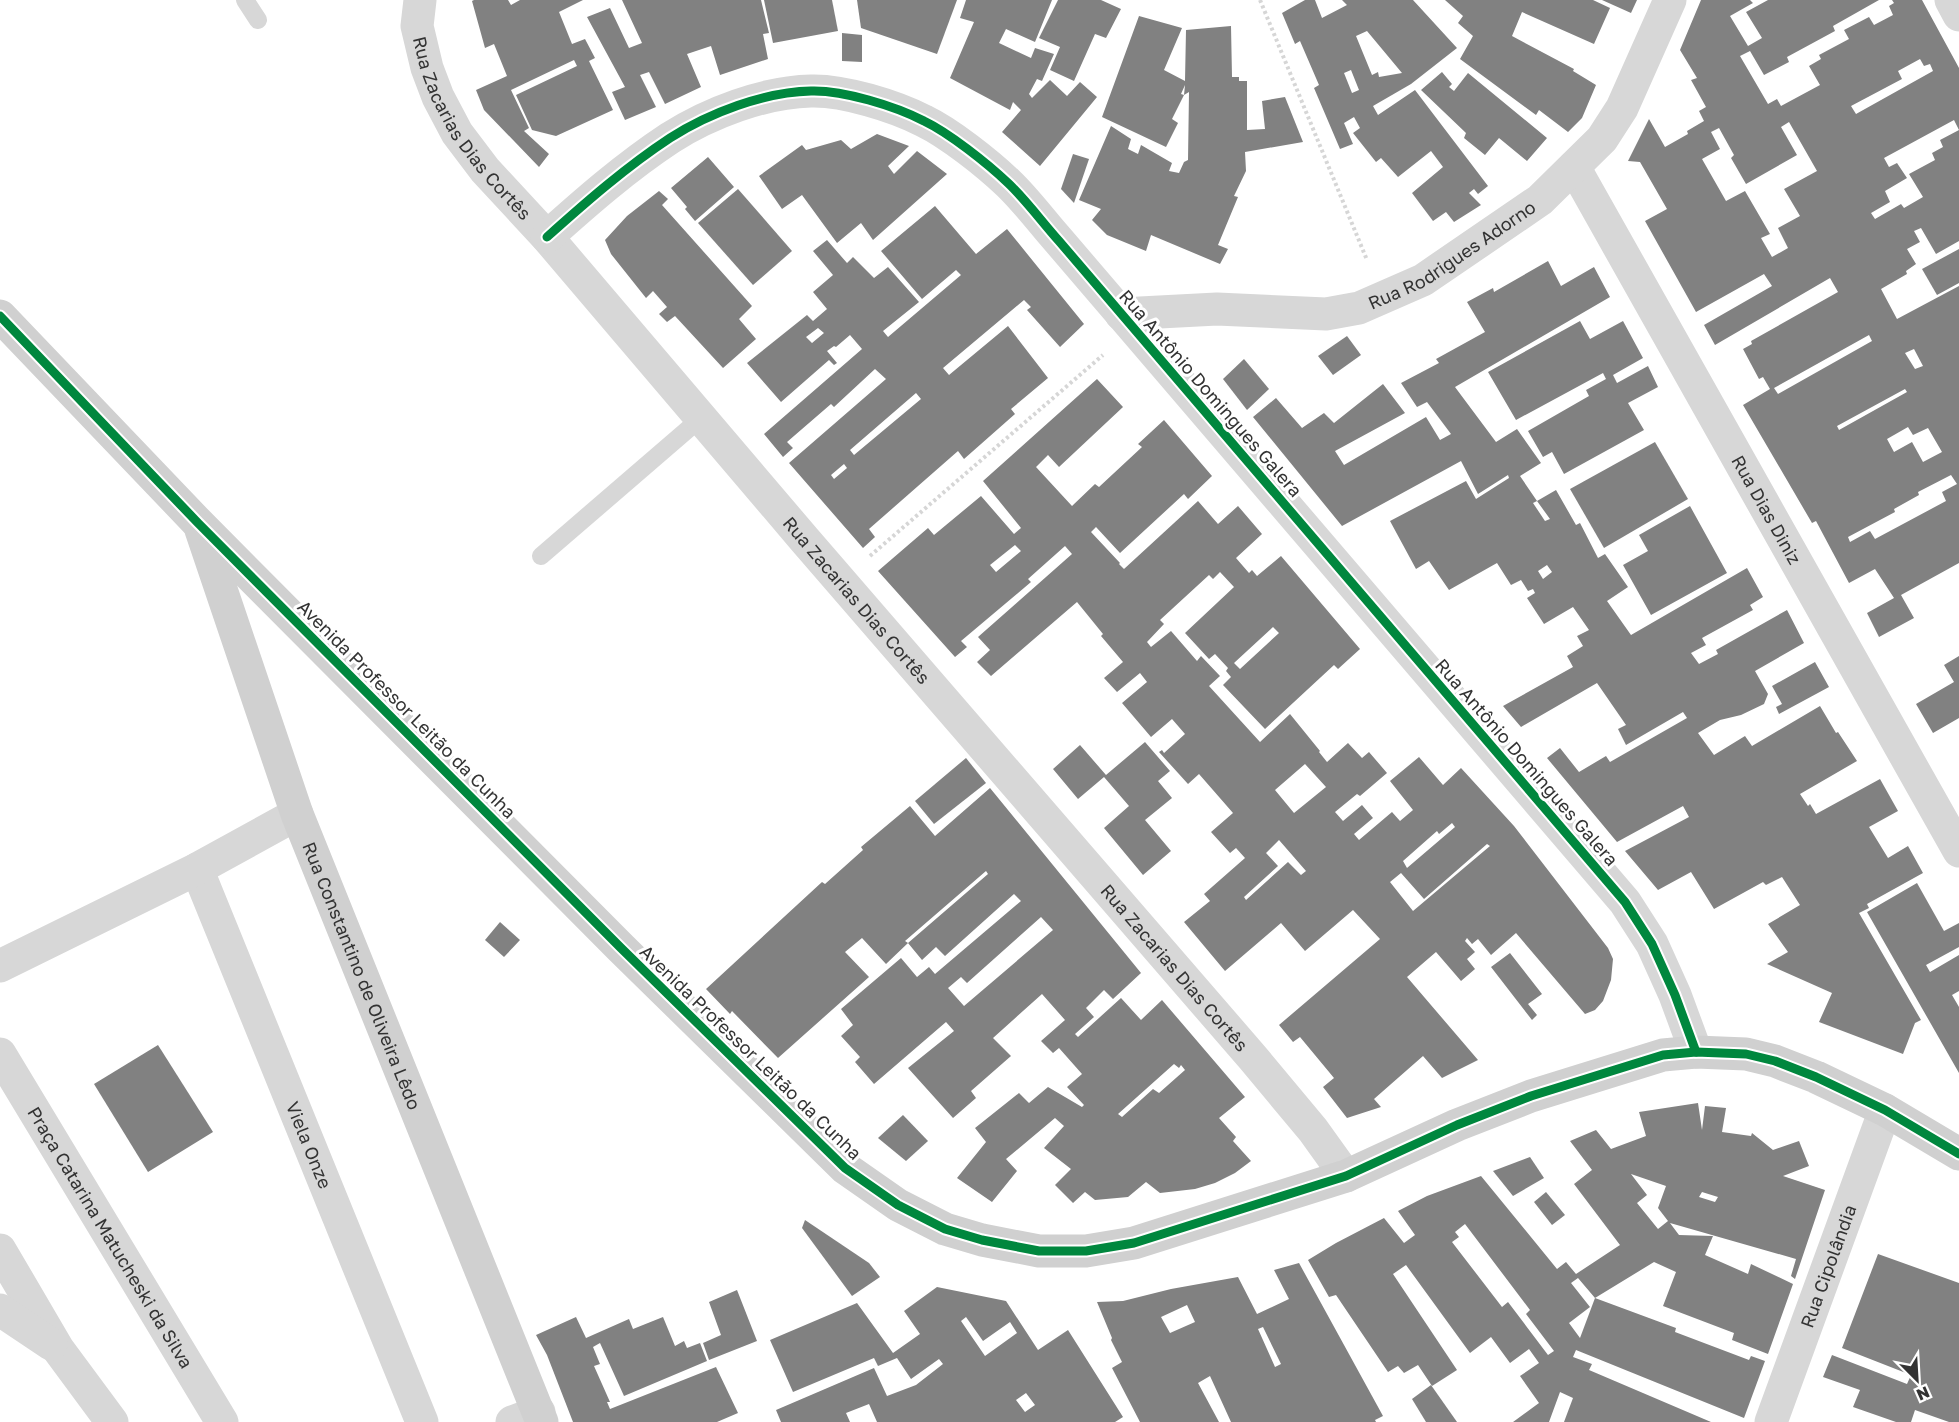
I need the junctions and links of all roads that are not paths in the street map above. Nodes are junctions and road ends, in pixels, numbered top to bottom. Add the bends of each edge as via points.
1 (244, 0) edge
2 (1670, 0) edge
3 (1951, 0) edge
4 (413, 5) edge
5 (1959, 15) edge
6 (258, 20) dead end
7 (1574, 167) junction
8 (547, 237) junction
9 (1121, 314) junction
10 (0, 316) edge
11 (701, 418) junction
12 (198, 523) junction
13 (541, 556) dead end
14 (297, 814) junction
15 (1959, 851) edge
16 (197, 868) junction
17 (0, 966) edge
18 (1696, 1052) junction
19 (0, 1054) edge
20 (1885, 1110) junction
21 (1950, 1141) edge
22 (1346, 1176) junction
23 (0, 1250) edge
24 (0, 1310) edge
25 (58, 1349) junction
26 (531, 1419) edge
27 (112, 1422) edge
28 (222, 1422) edge
29 (422, 1422) edge
30 (1771, 1422) edge

1 - 6 lane
2 - 7 street, Rua Rodrigues Adorno via 1622,108 1602,139
3 - 5 street
4 - 8 street, Rua Zacarias Dias Cortês via 427,68 457,133
7 - 9 street, Rua Rodrigues Adorno via 1540,200 1481,242 1423,280 1359,308 1326,314 1217,309
7 - 15 street, Rua Dias Diniz
8 - 9 street, Rua Antônio Domingues Galera via 610,181 672,137 729,108 812,91 858,97 925,121 1001,177
8 - 11 street, Rua Zacarias Dias Cortês
9 - 18 street, Rua Antônio Domingues Galera via 1625,902 1652,944
10 - 12 street, Avenida Professor Leitão da Cunha
11 - 13 lane
11 - 22 street, Rua Zacarias Dias Cortês via 1253,1058
12 - 14 street, Rua Constantino de Oliveira Lêdo
12 - 22 street, Avenida Professor Leitão da Cunha via 845,1168 898,1205 945,1229 982,1240 1039,1251 1086,1251 1134,1244
14 - 16 street
14 - 26 street, Rua Constantino de Oliveira Lêdo
16 - 17 street
16 - 29 street, Viela Onze
18 - 20 street, Avenida Professor Leitão da Cunha via 1746,1054 1776,1061
18 - 22 street, Avenida Professor Leitão da Cunha via 1663,1056 1531,1096
19 - 28 street, Praça Catarina Matucheski da Silva
20 - 21 street, Avenida Professor Leitão da Cunha
20 - 30 street, Rua Cipolândia
23 - 25 street
24 - 25 street
25 - 27 street

